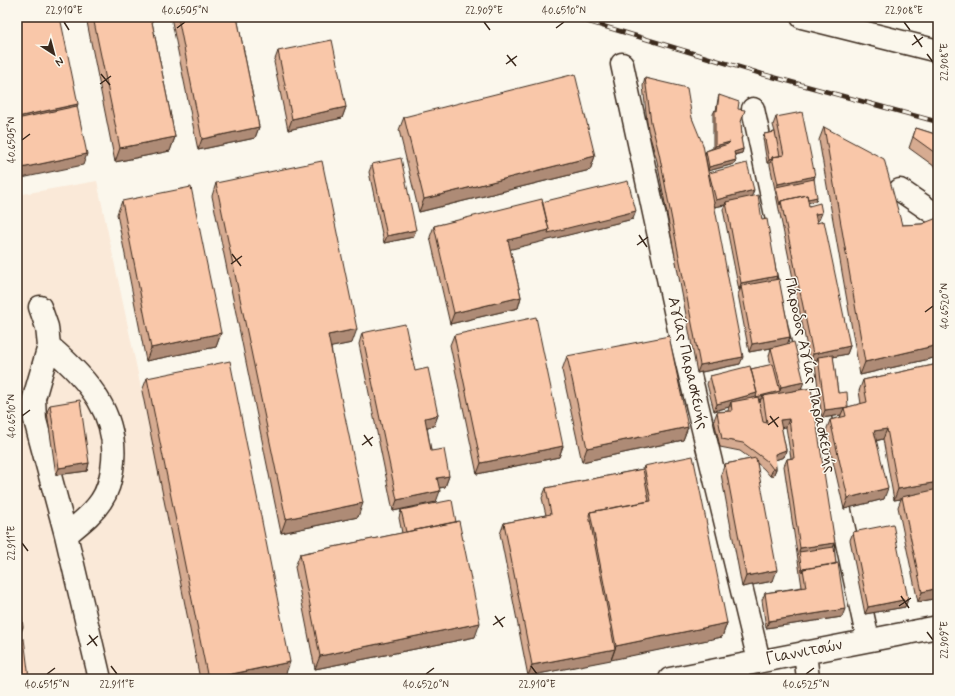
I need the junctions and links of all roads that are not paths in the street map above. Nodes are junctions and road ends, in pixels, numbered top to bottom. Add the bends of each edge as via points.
1 (802, 17) edge
2 (938, 51) edge
3 (622, 64) dead end
4 (753, 109) dead end
5 (900, 190) dead end
6 (938, 216) edge
7 (40, 307) dead end
8 (49, 346) junction
9 (66, 535) junction
10 (938, 626) edge
11 (868, 640) junction
12 (805, 652) junction
13 (759, 661) junction
14 (100, 679) edge
15 (670, 679) edge
16 (808, 679) edge

1 - 2 street
3 - 13 street, Αγίας Παρασκευής via 680,334
4 - 11 street, Πάροδος Αγίας Παρασκευής
5 - 6 street
7 - 8 street via 47,327
8 - 9 street via 34,398 35,420
8 - 9 street via 76,369 92,389 105,411 114,441 110,484 102,500 92,513
9 - 14 street
10 - 11 street, Γιαννιτσών
11 - 12 street, Γιαννιτσών
12 - 13 street, Γιαννιτσών
12 - 16 street
13 - 15 street, Γιαννιτσών

